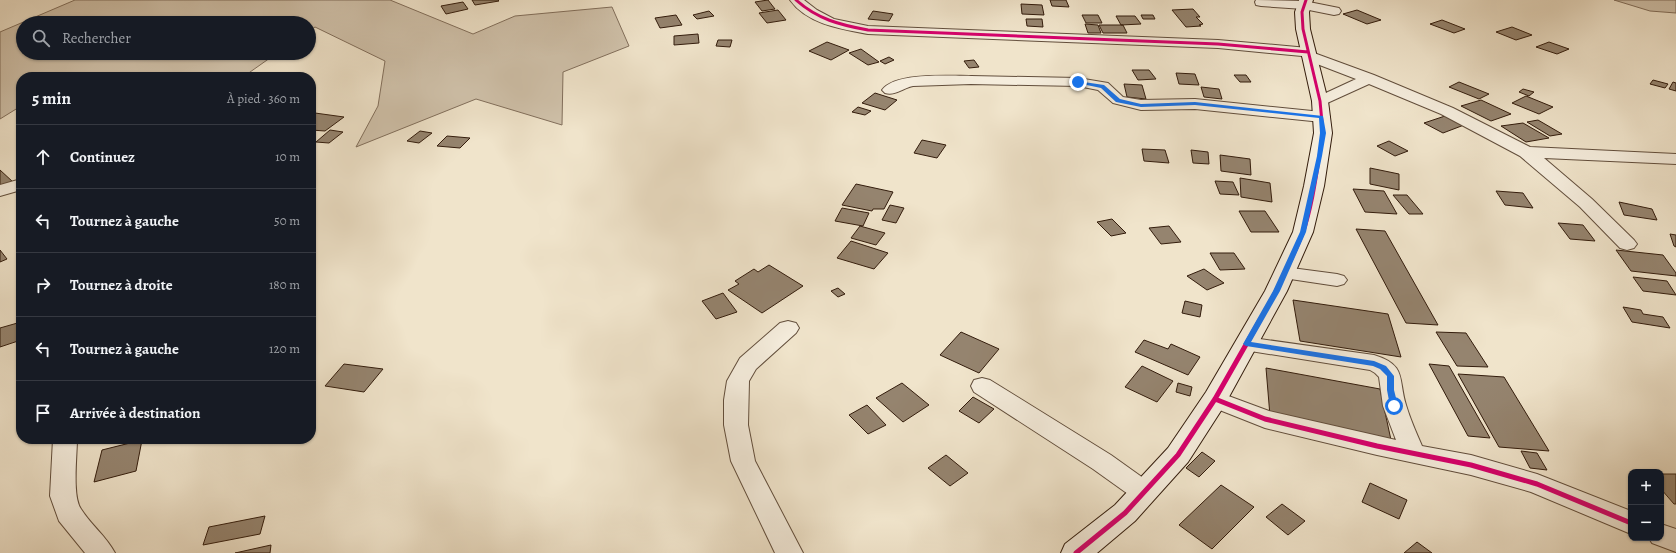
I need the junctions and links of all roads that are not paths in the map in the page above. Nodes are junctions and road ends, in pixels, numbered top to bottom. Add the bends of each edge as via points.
1 (796, 0) edge
2 (1261, 2) dead end
3 (1305, 2) edge
4 (1334, 11) dead end
5 (1309, 54) junction
6 (1370, 78) junction
7 (890, 90) dead end
8 (1321, 109) junction
9 (1526, 152) junction
10 (1676, 159) edge
11 (16, 185) edge
12 (0, 190) edge
13 (1627, 244) dead end
14 (1284, 273) junction
15 (1337, 280) dead end
16 (788, 328) dead end
17 (1246, 344) junction
18 (982, 386) dead end
19 (1215, 399) junction
20 (65, 444) edge
21 (1413, 452) junction
22 (1144, 492) junction
23 (1628, 522) edge
24 (1664, 536) edge
25 (1676, 541) edge
26 (101, 553) edge
27 (789, 553) edge
28 (1076, 553) edge

1 - 5 street via 807,11 836,25 868,30 1218,44
2 - 3 street
3 - 4 street
3 - 5 street via 1302,12
5 - 6 street
5 - 8 street
6 - 8 street
6 - 9 street via 1447,111
7 - 8 street via 901,84 920,81 1078,82 1102,86 1118,100 1141,105 1195,104
8 - 14 street via 1323,133 1312,194 1303,232
9 - 10 street
9 - 13 street via 1586,202
11 - 12 street
14 - 15 street
14 - 17 street
16 - 27 street via 748,364 738,381 736,425 743,461
17 - 19 street
17 - 21 street via 1374,364 1383,368 1390,376 1394,406
18 - 22 street via 1102,462
19 - 21 street via 1265,419
19 - 22 street via 1178,455
20 - 26 street via 63,496 68,512
21 - 23 street via 1537,484
22 - 28 street via 1125,513
24 - 25 street

